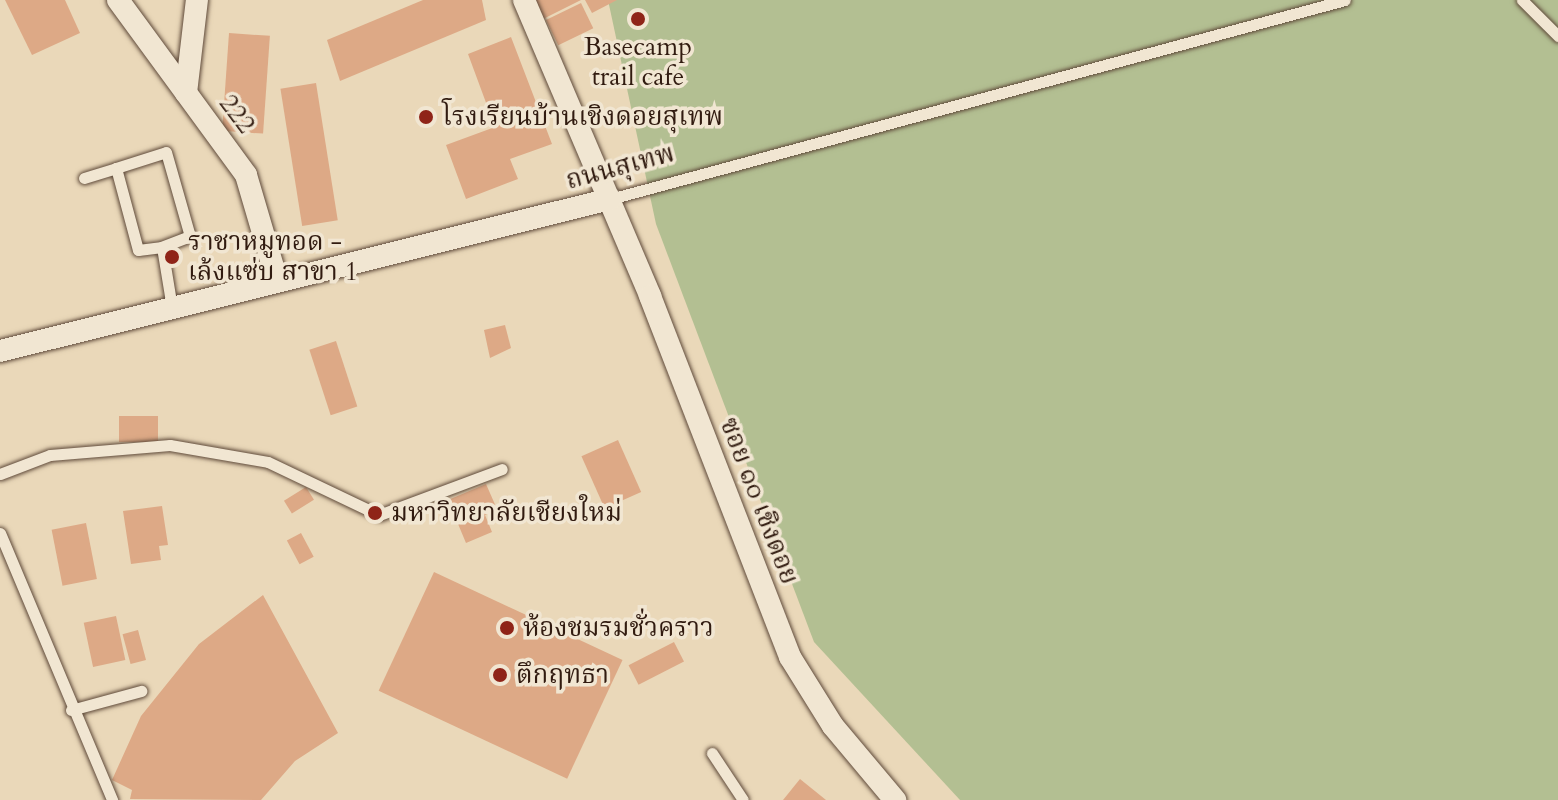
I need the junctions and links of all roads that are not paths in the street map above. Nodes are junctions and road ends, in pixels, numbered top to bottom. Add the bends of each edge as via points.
1 (118, 0) edge
2 (197, 0) edge
3 (524, 0) edge
4 (1345, 0) edge
5 (1522, 0) edge
6 (1558, 36) edge
7 (186, 93) junction
8 (116, 168) junction
9 (84, 178) dead end
10 (610, 199) junction
11 (162, 247) junction
12 (277, 280) junction
13 (172, 308) junction
14 (0, 351) edge
15 (502, 469) dead end
16 (0, 474) edge
17 (0, 533) edge
18 (141, 691) dead end
19 (71, 710) junction
20 (712, 753) dead end
21 (112, 800) edge
22 (743, 800) edge
23 (895, 800) edge

1 - 7 street, 222
2 - 7 street
3 - 10 street, ซอย ๑๐ เชิงดอย
4 - 10 lane, ถนนสุเทพ
5 - 6 lane
7 - 12 street, 222 via 246,175
8 - 9 lane
8 - 11 lane via 138,250
8 - 11 lane via 166,152 190,236
10 - 12 street, ถนนสุเทพ
10 - 23 street, ซอย ๑๐ เชิงดอย via 790,657 833,726
11 - 13 lane
12 - 13 street, ถนนสุเทพ
13 - 14 street, ถนนสุเทพ
15 - 16 lane via 379,515 337,490 268,462 170,445 50,455
17 - 19 lane
18 - 19 lane
19 - 21 lane
20 - 22 lane

